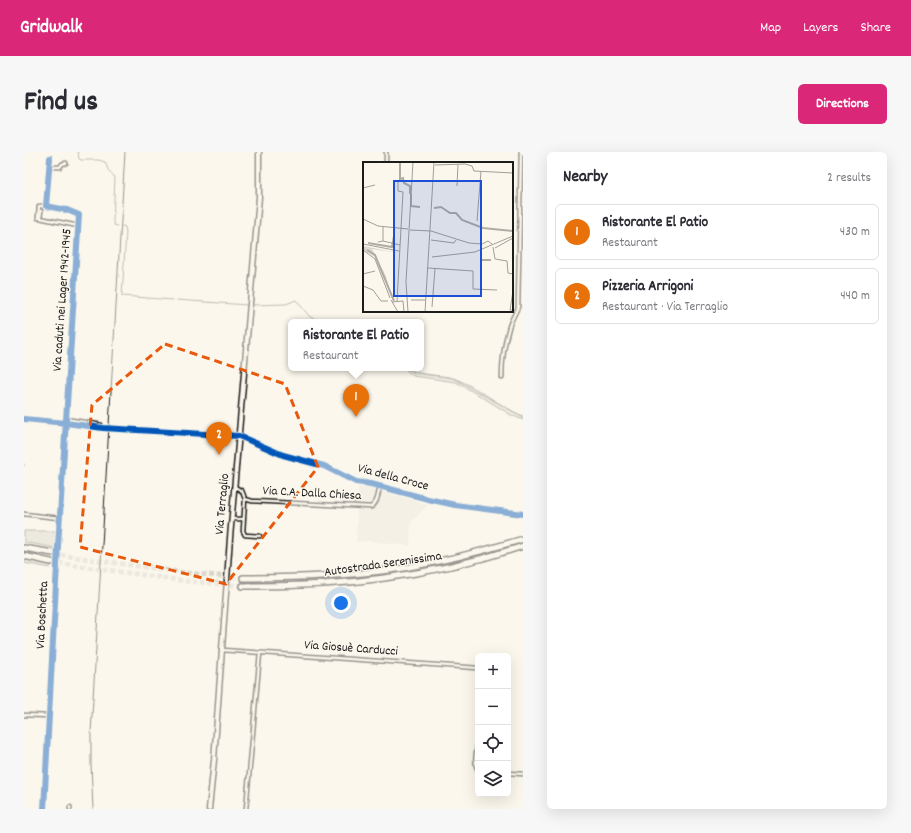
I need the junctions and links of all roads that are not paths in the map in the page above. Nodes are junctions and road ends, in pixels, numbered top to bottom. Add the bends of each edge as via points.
1 (259, 152) edge
2 (521, 152) edge
3 (50, 158) dead end
4 (66, 163) dead end
5 (49, 167) junction
6 (46, 206) junction
7 (41, 210) dead end
8 (38, 218) dead end
9 (78, 226) junction
10 (502, 378) dead end
11 (24, 419) edge
12 (66, 421) junction
13 (102, 426) tunnel mouth
14 (116, 429) tunnel mouth
15 (239, 436) junction
16 (380, 486) junction
17 (235, 487) junction
18 (245, 499) junction
19 (24, 514) edge
20 (523, 514) edge
21 (60, 518) junction
22 (232, 518) junction
23 (243, 519) junction
24 (260, 536) dead end
25 (523, 539) edge
26 (523, 546) edge
27 (24, 548) edge
28 (53, 553) tunnel mouth
29 (24, 556) edge
30 (51, 562) tunnel mouth
31 (243, 578) tunnel mouth
32 (243, 586) tunnel mouth
33 (222, 650) junction
34 (260, 652) junction
35 (475, 668) edge
36 (24, 716) edge
37 (48, 716) junction
38 (511, 773) edge
39 (523, 774) edge
40 (44, 809) edge
41 (209, 809) edge
42 (246, 809) edge

1 - 15 main road, Via Terraglio via 259,197
2 - 10 street via 518,307 505,343
3 - 5 street
4 - 5 street via 60,167
5 - 6 street
6 - 8 street via 39,206
6 - 9 street, Via caduti nei Lager 1942-1945 via 79,215
7 - 9 street, Via caduti nei Lager 1942-1945 via 40,218
9 - 12 street, Via caduti nei Lager 1942-1945
11 - 12 street
12 - 13 street
12 - 21 street, Via Boschetta
14 - 15 street
15 - 16 street, Via della Croce via 283,455 324,466 356,482
15 - 17 main road, Via Terraglio
16 - 18 street, Via C.A. Dalla Chiesa via 377,501 371,507
16 - 20 street, Via della Croce via 455,505
17 - 18 street, Via C.A. Dalla Chiesa via 241,490
17 - 22 main road, Via Terraglio
18 - 23 street
19 - 21 street
21 - 37 street, Via Boschetta, bridge
22 - 23 street
22 - 33 main road, Via Terraglio
23 - 24 street via 245,535
25 - 31 highway, Autostrada Serenissima via 404,568 289,578
26 - 32 highway, Autostrada Serenissima via 491,557 398,577 334,584
27 - 28 highway
29 - 30 highway
33 - 34 street, Via Giosuè Carducci
33 - 41 main road, Via Terraglio
34 - 35 street, Via Giosuè Carducci
34 - 42 street
36 - 37 street
37 - 40 street, Via Boschetta
38 - 39 street

